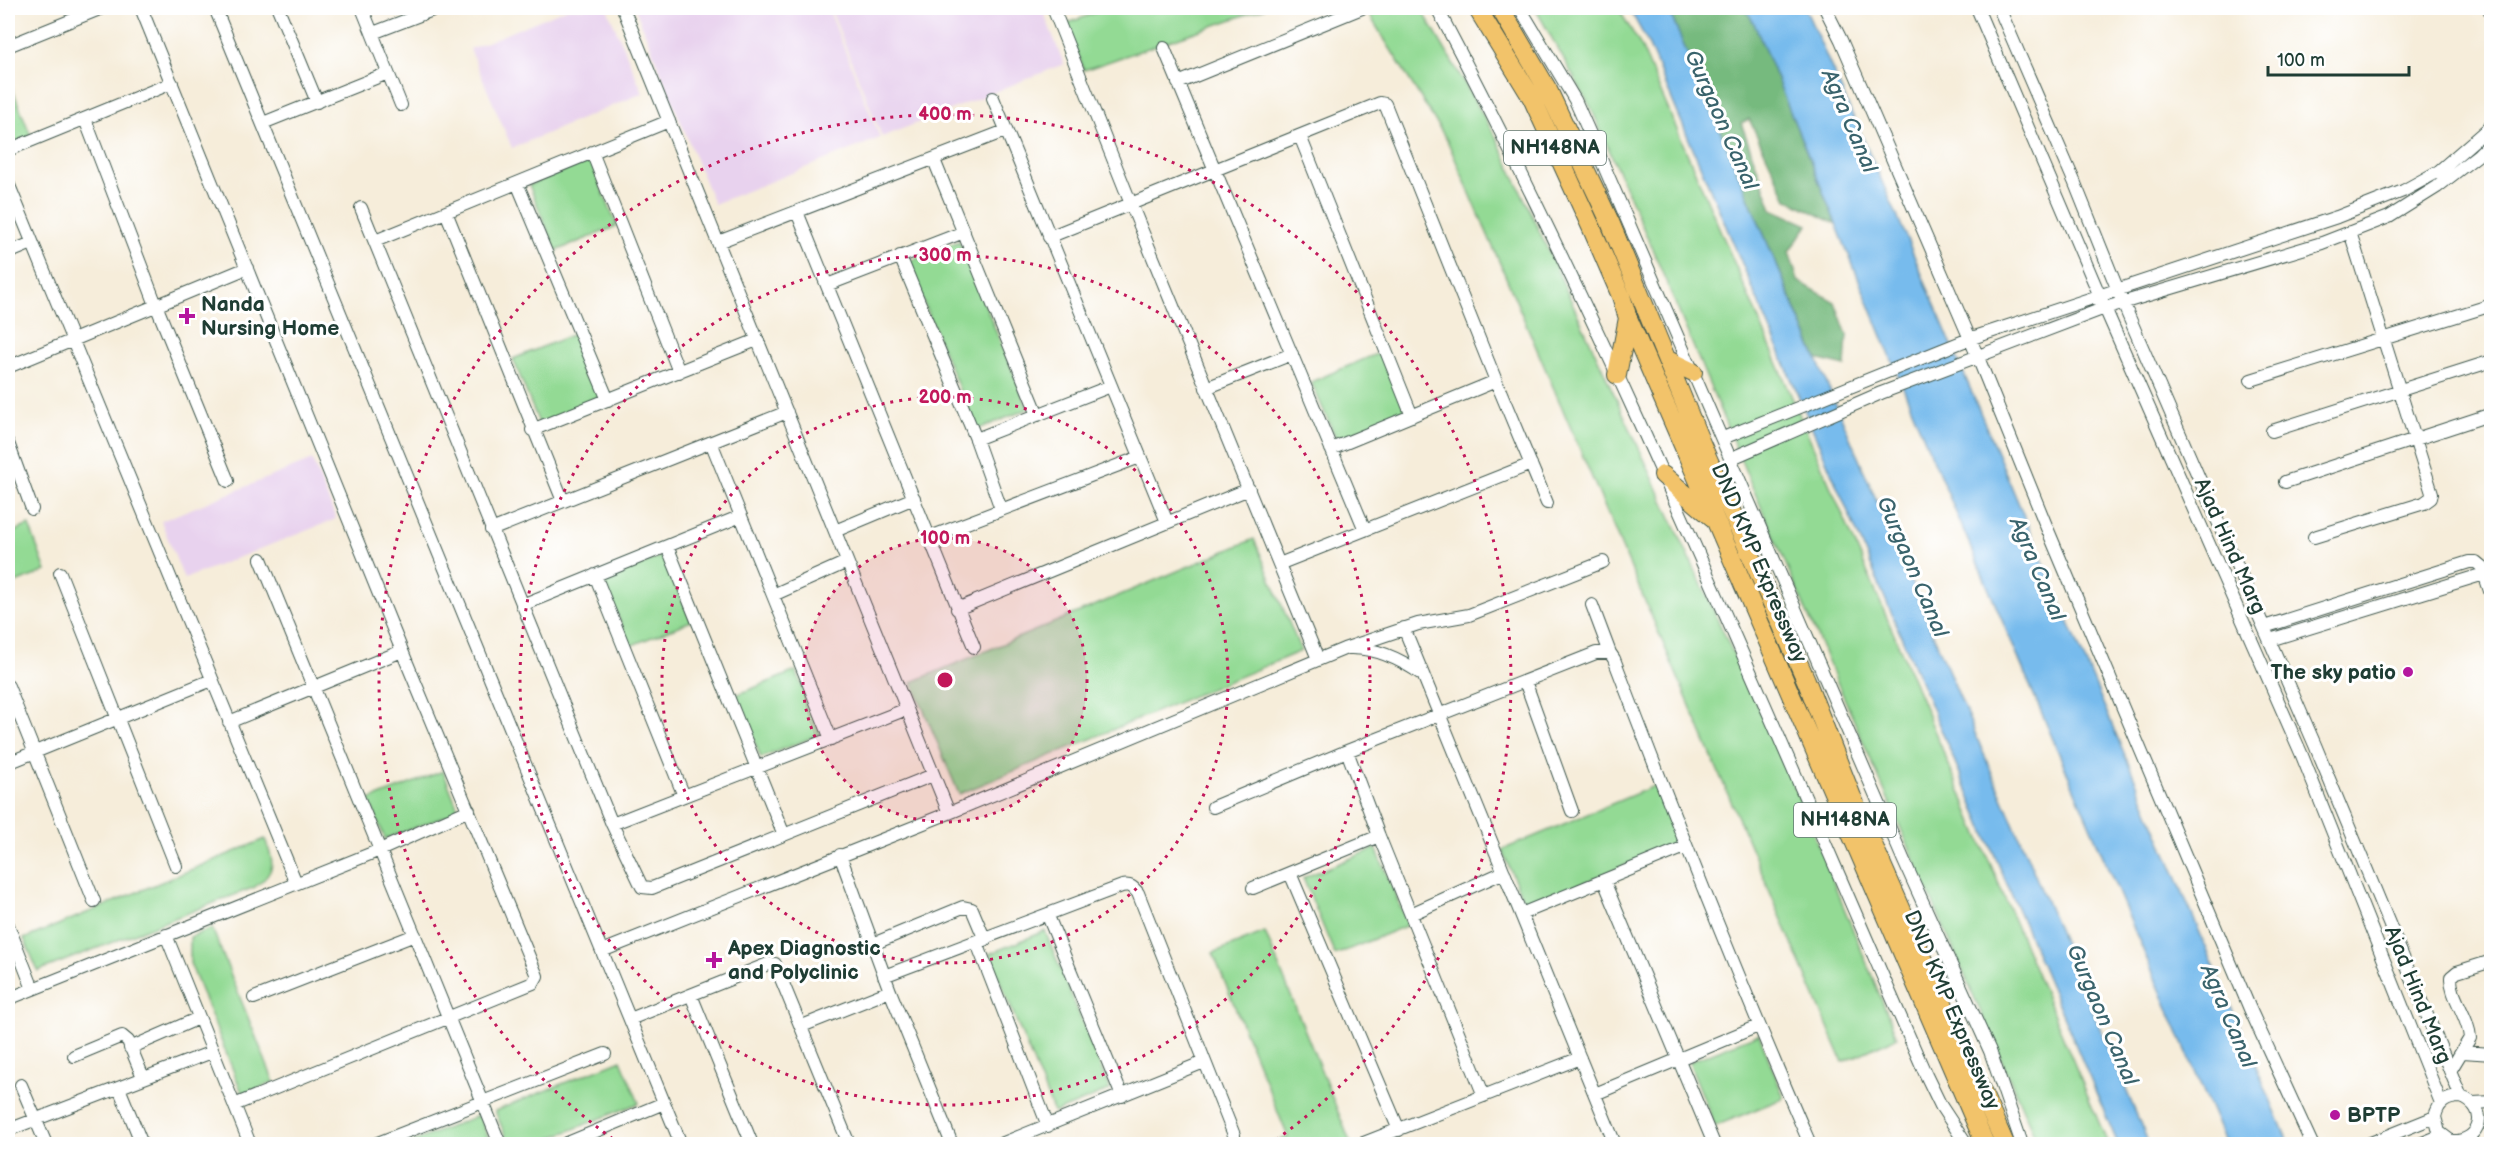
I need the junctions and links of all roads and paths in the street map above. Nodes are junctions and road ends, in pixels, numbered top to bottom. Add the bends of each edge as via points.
1 (102, 8) edge
2 (141, 8) edge
3 (215, 8) edge
4 (278, 8) edge
5 (362, 8) edge
6 (438, 8) edge
7 (623, 8) edge
8 (1053, 8) edge
9 (1362, 8) edge
10 (1437, 8) edge
11 (1477, 8) edge
12 (1500, 8) edge
13 (1520, 8) edge
14 (1824, 8) edge
15 (1977, 8) edge
16 (1998, 8) edge
17 (2489, 8) edge
18 (2492, 17) edge
19 (373, 33) junction
20 (8, 46) edge
21 (1164, 48) dead end
22 (388, 73) junction
23 (172, 83) junction
24 (1178, 83) junction
25 (993, 98) dead end
26 (317, 102) junction
27 (401, 105) dead end
28 (85, 119) junction
29 (669, 121) junction
30 (263, 123) junction
31 (2492, 125) edge
32 (1005, 131) junction
33 (1300, 135) junction
34 (2492, 141) edge
35 (8, 150) edge
36 (592, 152) junction
37 (934, 160) junction
38 (1215, 170) junction
39 (8, 183) edge
40 (517, 183) junction
41 (1131, 204) junction
42 (361, 208) dead end
43 (446, 212) junction
44 (797, 212) junction
45 (964, 232) junction
46 (2350, 232) junction
47 (1049, 237) junction
48 (375, 241) junction
49 (718, 242) junction
50 (32, 243) junction
51 (8, 253) edge
52 (900, 256) junction
53 (246, 268) junction
54 (826, 285) junction
55 (2118, 291) junction
56 (2103, 302) junction
57 (2123, 303) junction
58 (156, 305) junction
59 (2492, 305) edge
60 (1628, 318) junction
61 (2384, 339) junction
62 (72, 340) junction
63 (757, 340) junction
64 (1963, 341) junction
65 (1292, 354) junction
66 (1972, 358) junction
67 (1668, 360) junction
68 (2492, 361) edge
69 (8, 367) edge
70 (679, 372) junction
71 (1693, 372) junction
72 (1617, 375) junction
73 (1876, 376) junction
74 (2251, 380) dead end
75 (1496, 381) junction
76 (1110, 386) junction
77 (1206, 388) junction
78 (2400, 390) junction
79 (1881, 393) junction
80 (608, 400) junction
81 (787, 412) junction
82 (2492, 414) edge
83 (1038, 415) junction
84 (1412, 416) junction
85 (532, 430) junction
86 (2272, 431) dead end
87 (1723, 438) junction
88 (976, 439) junction
89 (2416, 440) junction
90 (711, 442) junction
91 (8, 443) edge
92 (1331, 449) junction
93 (1140, 457) junction
94 (1732, 458) junction
95 (1531, 464) junction
96 (1663, 475) junction
97 (228, 481) dead end
98 (2285, 482) dead end
99 (1249, 489) junction
100 (914, 498) junction
101 (563, 501) junction
102 (1547, 503) dead end
103 (32, 509) dead end
104 (1001, 509) junction
105 (741, 516) junction
106 (1716, 520) junction
107 (1167, 522) junction
108 (491, 530) junction
109 (1365, 530) junction
110 (835, 531) junction
111 (930, 537) junction
112 (2314, 537) dead end
113 (668, 546) junction
114 (261, 559) dead end
115 (847, 562) junction
116 (1603, 562) dead end
117 (1279, 564) junction
118 (60, 573) dead end
119 (2484, 574) junction
120 (595, 575) junction
121 (2491, 591) edge
122 (773, 595) junction
123 (522, 605) junction
124 (1592, 605) dead end
125 (957, 609) junction
126 (2264, 627) junction
127 (1404, 628) junction
128 (2270, 640) junction
129 (974, 647) dead end
130 (1344, 648) junction
131 (402, 651) junction
132 (1610, 653) junction
133 (1318, 659) junction
134 (1424, 676) junction
135 (212, 680) junction
136 (1525, 681) junction
137 (8, 686) edge
138 (314, 687) junction
139 (907, 709) junction
140 (1440, 716) junction
141 (117, 720) junction
142 (229, 722) junction
143 (831, 739) junction
144 (1347, 751) junction
145 (35, 752) junction
146 (8, 763) edge
147 (757, 767) junction
148 (933, 775) junction
149 (684, 796) junction
150 (1213, 807) dead end
151 (469, 810) junction
152 (1572, 811) dead end
153 (949, 813) junction
154 (612, 824) junction
155 (784, 836) junction
156 (1379, 836) junction
157 (1685, 847) junction
158 (380, 850) junction
159 (840, 855) junction
160 (176, 866) dead end
161 (1504, 872) junction
162 (1290, 873) junction
163 (1604, 881) junction
164 (296, 883) junction
165 (1253, 888) dead end
166 (94, 900) dead end
167 (1411, 914) junction
168 (1521, 914) junction
169 (1048, 916) junction
170 (8, 925) edge
171 (166, 935) junction
172 (415, 935) junction
173 (981, 941) junction
174 (873, 944) junction
175 (602, 951) junction
176 (2492, 961) edge
177 (884, 976) junction
178 (2415, 988) junction
179 (33, 989) junction
180 (890, 991) junction
181 (691, 995) junction
182 (2398, 995) junction
183 (254, 998) dead end
184 (8, 999) edge
185 (199, 1018) junction
186 (448, 1018) junction
187 (630, 1019) junction
188 (802, 1026) junction
189 (1758, 1026) junction
190 (130, 1048) junction
191 (212, 1052) junction
192 (2463, 1052) junction
193 (604, 1054) dead end
194 (2492, 1054) edge
195 (74, 1056) dead end
196 (1580, 1058) junction
197 (1679, 1060) junction
198 (1204, 1062) junction
199 (2450, 1071) junction
200 (143, 1077) junction
201 (1968, 1082) junction
202 (21, 1085) dead end
203 (119, 1088) junction
204 (1595, 1094) junction
205 (1122, 1096) junction
206 (1484, 1096) junction
207 (2461, 1097) junction
208 (481, 1101) junction
209 (2492, 1101) edge
210 (664, 1103) junction
211 (2441, 1103) junction
212 (2473, 1103) junction
213 (234, 1105) junction
214 (2435, 1117) junction
215 (35, 1119) junction
216 (2492, 1125) edge
217 (1048, 1126) junction
218 (8, 1130) edge
219 (1399, 1130) junction
220 (2442, 1135) junction
221 (2475, 1136) edge
222 (1614, 1142) edge
223 (2459, 1143) edge
224 (46, 1144) edge
225 (142, 1144) edge
226 (250, 1144) edge
227 (375, 1144) edge
228 (500, 1144) edge
229 (565, 1144) edge
230 (681, 1144) edge
231 (752, 1144) edge
232 (849, 1144) edge
233 (952, 1144) edge
234 (1001, 1144) edge
235 (1234, 1144) edge
236 (1361, 1144) edge
237 (1600, 1144) edge
238 (1714, 1144) edge
239 (1810, 1144) edge
240 (1966, 1144) edge
241 (1985, 1144) edge
242 (2005, 1144) edge
243 (2022, 1144) edge
244 (2312, 1144) edge
245 (2368, 1144) edge
246 (2420, 1144) edge

1 - 20 street
2 - 23 street
3 - 30 street
4 - 26 street
5 - 19 street
6 - 19 street
7 - 29 street
8 - 41 street
9 - 24 street
10 - 72 street via 1507,141
11 - 60 highway, DND KMP Expressway / NH148NA via 1532,98 1597,239
12 - 67 highway, DND KMP Expressway / NH148NA via 1548,90 1610,222
13 - 71 street via 1575,100
14 - 64 street via 1841,40
15 - 56 street, Ajad Hind Marg
16 - 55 street
17 - 18 street
19 - 22 street
21 - 24 street
22 - 26 street
22 - 27 street
23 - 28 street
23 - 53 street
24 - 38 street
25 - 32 street
26 - 30 street
28 - 35 street
28 - 58 street
29 - 36 street
29 - 49 street
30 - 175 street
31 - 55 street via 2439,171 2403,191
32 - 37 street
32 - 47 street
33 - 38 street
33 - 75 street via 1380,103 1387,106
33 - 84 street
34 - 46 street via 2437,187 2389,217
36 - 40 street
36 - 70 street
37 - 44 street
37 - 45 street
38 - 41 street
38 - 65 street
39 - 50 street
40 - 43 street
40 - 80 street
41 - 47 street
41 - 77 street
42 - 48 street
43 - 48 street
43 - 85 street
44 - 49 street
44 - 54 street
45 - 52 street
45 - 83 street
46 - 57 street
46 - 61 street
47 - 76 street
48 - 108 street
49 - 63 street
50 - 51 street
50 - 62 street
52 - 54 street
52 - 88 street
53 - 58 street
53 - 131 street
54 - 100 street
55 - 56 street
55 - 57 street
56 - 57 street
56 - 64 street
56 - 66 street
56 - 182 street, Ajad Hind Marg via 2301,753
57 - 126 street
58 - 62 street
58 - 97 street
59 - 61 street
60 - 72 highway
60 - 106 highway, DND KMP Expressway / NH148NA
61 - 74 street
61 - 78 street
62 - 69 street
62 - 135 street
63 - 70 street
63 - 81 street
64 - 66 street
64 - 73 street
65 - 77 street
65 - 92 street
66 - 79 street
66 - 244 street
67 - 71 highway
67 - 201 highway, DND KMP Expressway / NH148NA via 1806,680
68 - 78 street
70 - 80 street
71 - 87 street
72 - 96 street
73 - 79 street
73 - 87 street
75 - 84 street
75 - 95 street
76 - 83 street
76 - 93 street
77 - 99 street
78 - 86 street
78 - 89 street
79 - 94 street
80 - 85 street
81 - 90 street
81 - 110 street
82 - 89 street
83 - 88 street
84 - 92 street
85 - 101 street
87 - 94 street
88 - 104 street
89 - 98 street
89 - 112 street via 2432,493 2429,501
90 - 101 street
90 - 105 street
91 - 103 street
92 - 109 street
93 - 104 street
93 - 107 street
94 - 243 street via 1990,1051
95 - 102 street
95 - 109 street
96 - 106 highway
96 - 240 street via 1925,1073
99 - 107 street
99 - 117 street
100 - 110 street
100 - 111 street
101 - 108 street
104 - 111 street
105 - 113 street
105 - 122 street
106 - 201 highway, DND KMP Expressway / NH148NA
107 - 125 street
108 - 123 street
109 - 117 street
110 - 115 street
111 - 125 street
113 - 120 street
113 - 147 street
114 - 138 street
115 - 122 street
115 - 139 street
116 - 127 street via 1469,615
117 - 133 street
118 - 141 street
119 - 121 street
119 - 126 street via 2476,562 2469,562
119 - 128 street
120 - 123 street
120 - 149 street
122 - 143 street
123 - 154 street
124 - 132 street
125 - 129 street
126 - 128 street
127 - 130 street
127 - 134 street
128 - 178 street
130 - 133 street
130 - 134 street via 1379,652
131 - 138 street
131 - 151 street
132 - 136 street via 1596,653
132 - 157 street
133 - 153 street
134 - 140 street
135 - 141 street
135 - 142 street
136 - 140 street
136 - 152 street
137 - 145 street
138 - 142 street
138 - 158 street
139 - 143 street
139 - 148 street
140 - 144 street
140 - 161 street
141 - 145 street
141 - 160 street
142 - 164 street
143 - 147 street
144 - 150 street
144 - 156 street
145 - 146 street
145 - 166 street
147 - 149 street
147 - 155 street
148 - 153 street
148 - 155 street
149 - 154 street
151 - 158 street
151 - 186 street via 537,976 533,983
153 - 159 street
154 - 155 street via 639,884 647,889
156 - 162 street
156 - 167 street
157 - 163 street
157 - 189 street
158 - 164 street
158 - 172 street
159 - 174 street
159 - 175 street
161 - 167 street
161 - 168 street
162 - 165 street
162 - 219 street
163 - 168 street
163 - 197 street
164 - 171 street
167 - 206 street
168 - 196 street
169 - 173 street
169 - 198 street via 1122,886 1133,887
169 - 205 street
170 - 179 street
171 - 179 street
171 - 185 street
172 - 183 street
172 - 186 street
173 - 174 street via 972,909 963,907
173 - 177 street
173 - 217 street
174 - 177 street
175 - 187 street
176 - 192 street via 2451,977 2469,1031
177 - 180 street
178 - 182 street
178 - 199 street
179 - 184 street
180 - 188 street
180 - 233 street
181 - 187 street
181 - 188 street via 772,963 778,968
181 - 231 street
182 - 211 street, Ajad Hind Marg
185 - 190 street
185 - 191 street
186 - 208 street
186 - 213 street
187 - 210 street
188 - 232 street
189 - 197 street
189 - 239 street
190 - 195 street via 122,1036
190 - 200 street
191 - 200 street
191 - 213 street
192 - 194 street
192 - 199 street
193 - 208 street
196 - 204 street
196 - 206 street
197 - 204 street
197 - 238 street
198 - 205 street
198 - 235 street
199 - 207 street
200 - 203 street
201 - 241 highway, DND KMP Expressway / NH148NA
201 - 242 highway, DND KMP Expressway / NH148NA
202 - 215 street
203 - 215 street
203 - 225 street
204 - 222 street
205 - 217 street
206 - 219 street
207 - 211 street
207 - 212 street
208 - 227 street
208 - 228 street
209 - 212 street
210 - 229 street
210 - 230 street
211 - 214 street
212 - 221 street via 2479,1116
213 - 226 street
214 - 220 street
214 - 245 street
215 - 218 street
215 - 224 street
216 - 221 street
217 - 234 street
219 - 236 street
220 - 223 street
220 - 246 street
221 - 223 street
222 - 237 street

